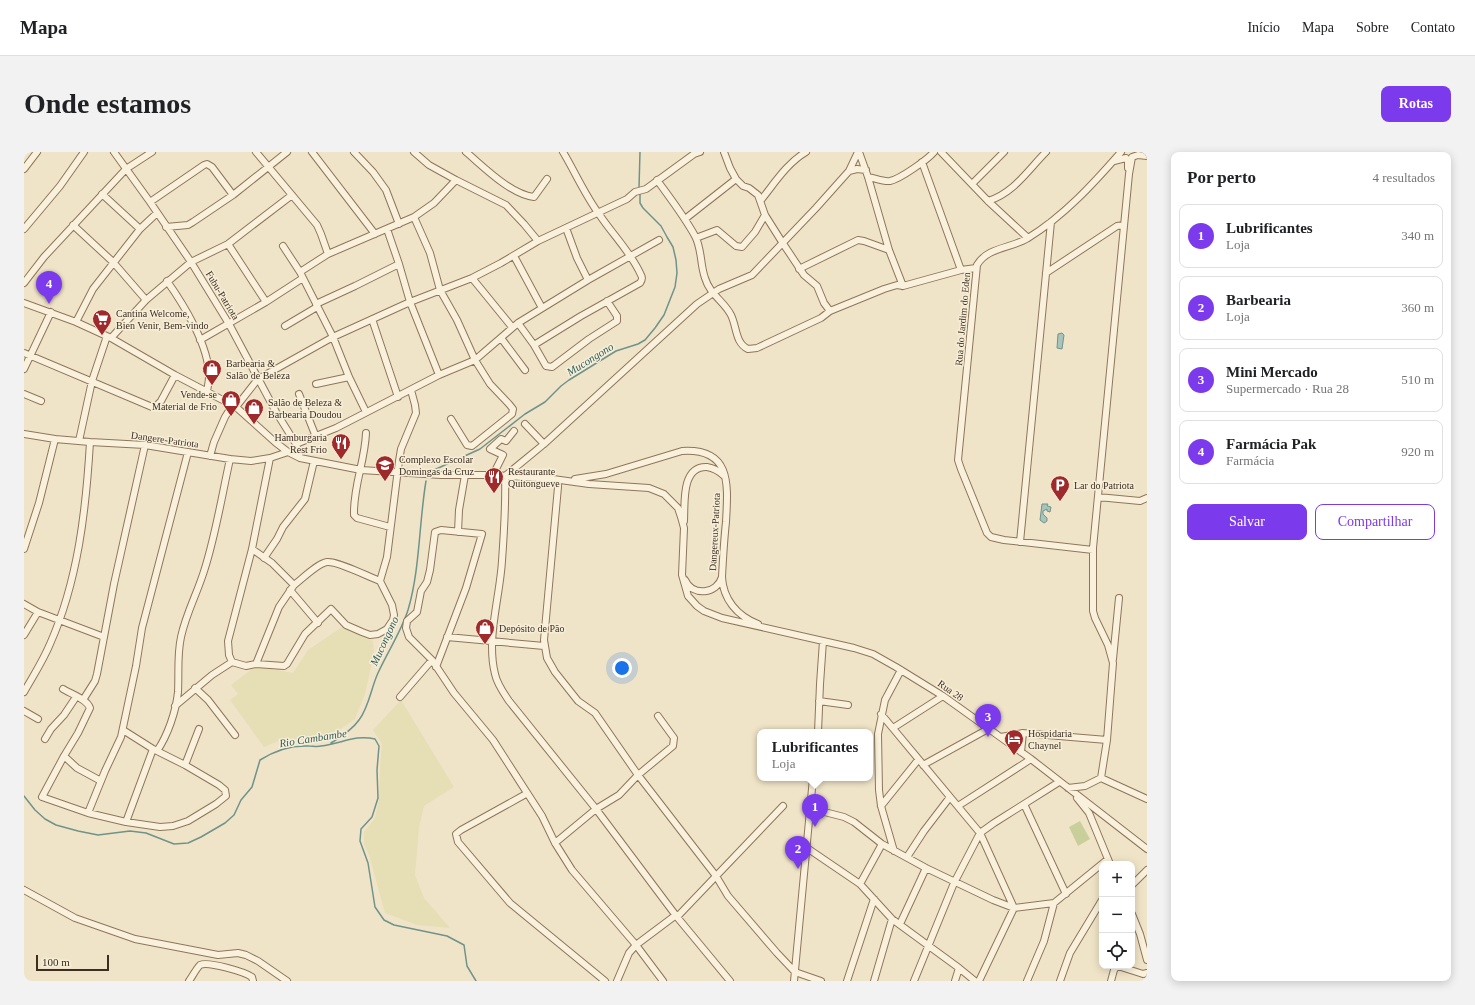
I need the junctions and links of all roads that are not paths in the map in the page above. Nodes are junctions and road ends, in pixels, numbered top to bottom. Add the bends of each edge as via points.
1 (37, 152) edge
2 (84, 152) edge
3 (114, 152) edge
4 (152, 152) edge
5 (256, 152) edge
6 (287, 152) edge
7 (312, 152) edge
8 (354, 152) edge
9 (414, 152) edge
10 (466, 152) edge
11 (563, 152) edge
12 (724, 152) edge
13 (806, 152) edge
14 (858, 152) edge
15 (934, 152) edge
16 (941, 152) edge
17 (1004, 152) edge
18 (1046, 152) edge
19 (696, 153) edge
20 (474, 154) edge
21 (1129, 154) edge
22 (1145, 156) edge
23 (922, 162) junction
24 (269, 167) junction
25 (24, 169) edge
26 (126, 169) junction
27 (866, 170) junction
28 (849, 171) junction
29 (868, 177) junction
30 (547, 179) dead end
31 (736, 179) junction
32 (456, 180) junction
33 (657, 180) junction
34 (972, 184) junction
35 (102, 194) junction
36 (233, 195) junction
37 (292, 195) junction
38 (761, 200) junction
39 (988, 201) junction
40 (150, 202) junction
41 (157, 213) junction
42 (598, 213) junction
43 (765, 215) junction
44 (414, 217) junction
45 (685, 219) junction
46 (1051, 222) junction
47 (399, 224) junction
48 (73, 225) junction
49 (1124, 225) junction
50 (166, 227) junction
51 (566, 228) junction
52 (24, 229) edge
53 (140, 229) junction
54 (387, 229) junction
55 (375, 234) junction
56 (696, 238) junction
57 (1028, 238) junction
58 (659, 240) dead end
59 (538, 241) junction
60 (782, 242) junction
61 (228, 244) junction
62 (283, 246) dead end
63 (889, 250) junction
64 (328, 254) junction
65 (630, 255) junction
66 (514, 256) junction
67 (113, 262) junction
68 (191, 262) junction
69 (399, 264) junction
70 (976, 268) junction
71 (799, 269) junction
72 (961, 270) junction
73 (1046, 273) junction
74 (301, 275) junction
75 (472, 278) junction
76 (588, 280) junction
77 (166, 281) junction
78 (24, 283) edge
79 (903, 286) junction
80 (440, 290) junction
81 (713, 293) junction
82 (146, 300) junction
83 (607, 301) junction
84 (266, 302) junction
85 (410, 302) junction
86 (24, 303) edge
87 (316, 305) junction
88 (542, 308) junction
89 (830, 311) junction
90 (51, 312) junction
91 (372, 319) junction
92 (76, 322) junction
93 (518, 323) junction
94 (228, 324) junction
95 (286, 326) dead end
96 (512, 327) junction
97 (109, 337) junction
98 (333, 337) junction
99 (501, 338) junction
100 (200, 340) junction
101 (534, 345) junction
102 (27, 354) edge
103 (474, 360) junction
104 (24, 370) edge
105 (525, 370) dead end
106 (175, 375) junction
107 (438, 375) junction
108 (349, 377) junction
109 (258, 379) junction
110 (92, 381) junction
111 (316, 384) dead end
112 (411, 390) junction
113 (207, 391) junction
114 (24, 394) edge
115 (299, 394) dead end
116 (398, 396) junction
117 (41, 401) dead end
118 (236, 407) junction
119 (366, 412) junction
120 (451, 419) dead end
121 (525, 424) dead end
122 (514, 431) dead end
123 (366, 433) dead end
124 (24, 434) edge
125 (316, 437) junction
126 (55, 439) junction
127 (79, 441) junction
128 (90, 442) junction
129 (296, 444) junction
130 (544, 444) junction
131 (145, 445) junction
132 (188, 452) junction
133 (288, 452) junction
134 (210, 456) junction
135 (270, 458) junction
136 (300, 458) junction
137 (230, 459) junction
138 (314, 461) junction
139 (361, 470) junction
140 (398, 472) junction
141 (465, 475) junction
142 (493, 475) junction
143 (505, 476) junction
144 (555, 480) junction
145 (726, 480) junction
146 (1098, 497) junction
147 (1147, 498) edge
148 (390, 526) junction
149 (684, 528) junction
150 (458, 532) junction
151 (1020, 542) junction
152 (24, 549) edge
153 (252, 549) junction
154 (1093, 550) junction
155 (264, 558) junction
156 (682, 575) junction
157 (722, 577) junction
158 (380, 581) junction
159 (294, 585) junction
160 (290, 590) junction
161 (1119, 598) dead end
162 (24, 604) edge
163 (38, 612) junction
164 (60, 620) junction
165 (318, 622) junction
166 (771, 630) junction
167 (24, 635) edge
168 (447, 637) junction
169 (1116, 637) junction
170 (104, 638) junction
171 (1105, 640) junction
172 (823, 641) junction
173 (493, 642) junction
174 (544, 646) junction
175 (432, 660) junction
176 (232, 662) junction
177 (1112, 663) junction
178 (256, 664) junction
179 (436, 667) junction
180 (901, 670) junction
181 (196, 688) junction
182 (63, 689) dead end
183 (24, 692) edge
184 (943, 696) junction
185 (76, 697) junction
186 (400, 697) dead end
187 (83, 700) junction
188 (819, 701) junction
189 (848, 705) dead end
190 (175, 706) junction
191 (24, 711) edge
192 (881, 714) junction
193 (658, 716) dead end
194 (38, 719) dead end
195 (199, 728) dead end
196 (893, 728) junction
197 (818, 729) edge
198 (988, 729) junction
199 (123, 730) junction
200 (1023, 733) junction
201 (235, 735) dead end
202 (1001, 737) junction
203 (45, 740) dead end
204 (1106, 740) junction
205 (155, 750) junction
206 (1021, 752) junction
207 (64, 756) junction
208 (1031, 759) junction
209 (918, 760) junction
210 (185, 765) junction
211 (923, 765) junction
212 (638, 775) junction
213 (1101, 778) junction
214 (101, 781) junction
215 (813, 781) edge
216 (1059, 782) junction
217 (1068, 788) junction
218 (526, 794) junction
219 (950, 797) junction
220 (1147, 798) edge
221 (1024, 804) junction
222 (784, 806) dead end
223 (881, 806) junction
224 (958, 806) junction
225 (809, 808) junction
226 (596, 809) junction
227 (88, 813) junction
228 (126, 822) junction
229 (980, 833) junction
230 (555, 843) junction
231 (882, 844) junction
232 (807, 848) junction
233 (1147, 849) edge
234 (894, 851) junction
235 (907, 857) junction
236 (1109, 861) edge
237 (926, 868) junction
238 (1099, 869) edge
239 (1147, 870) edge
240 (716, 876) junction
241 (1135, 882) edge
242 (954, 883) junction
243 (860, 884) junction
244 (24, 890) edge
245 (1066, 894) junction
246 (874, 899) junction
247 (1054, 903) junction
248 (1099, 905) edge
249 (1014, 908) junction
250 (676, 916) junction
251 (892, 918) junction
252 (1135, 922) edge
253 (900, 924) junction
254 (636, 945) junction
255 (928, 945) junction
256 (1147, 960) edge
257 (959, 968) junction
258 (795, 972) junction
259 (1147, 973) edge
260 (189, 981) edge
261 (253, 981) edge
262 (287, 981) edge
263 (605, 981) edge
264 (617, 981) edge
265 (663, 981) edge
266 (730, 981) edge
267 (794, 981) edge
268 (821, 981) edge
269 (846, 981) edge
270 (874, 981) edge
271 (914, 981) edge
272 (955, 981) edge
273 (975, 981) edge
274 (979, 981) edge
275 (1027, 981) edge
276 (1060, 981) edge
277 (1111, 981) edge

1 - 25 street
2 - 52 street
3 - 26 street, Fubu-Patriota
4 - 26 street
5 - 24 street
6 - 24 street
7 - 55 street
8 - 47 street via 386,190
9 - 32 street via 429,165
10 - 20 street
11 - 42 street
12 - 31 street
13 - 38 street via 787,168
14 - 27 street
14 - 28 street
15 - 23 street
16 - 34 street
17 - 34 street
18 - 39 street via 1024,177 996,199
19 - 33 street
20 - 30 street via 513,191 526,196 534,197
21 - 22 street
21 - 46 street, Rua do Jardim do Eden via 1112,162
21 - 49 street
23 - 29 street via 889,181
23 - 72 street
24 - 36 street
24 - 37 street
26 - 35 street
26 - 40 street, Fubu-Patriota
27 - 28 street
27 - 29 street
28 - 60 street
29 - 63 street
31 - 38 street
31 - 45 street
32 - 44 street via 434,203
32 - 59 street via 506,205
33 - 42 street via 646,189 634,192 627,199
33 - 45 street
34 - 39 street
35 - 48 street
35 - 53 street
36 - 40 street via 207,164
36 - 50 street via 188,225
37 - 61 street
37 - 64 street via 319,229
38 - 43 street
39 - 57 street
40 - 41 street, Fubu-Patriota
41 - 50 street, Fubu-Patriota
41 - 53 street
42 - 51 street
42 - 65 street
43 - 56 street via 742,247 736,246 717,230
43 - 60 street
44 - 47 street
44 - 80 street via 430,253
45 - 56 street
46 - 57 street, Rua do Jardim do Eden
46 - 73 street
47 - 54 street
48 - 67 street
48 - 78 street
49 - 73 street via 1117,226
49 - 146 street
50 - 68 street, Fubu-Patriota
51 - 59 street
51 - 76 street
53 - 67 street
54 - 55 street
54 - 69 street
55 - 64 street
56 - 81 street via 705,279
57 - 70 street, Rua do Jardim do Eden via 990,253
58 - 65 street
59 - 66 street
60 - 71 street
60 - 81 street via 752,275
61 - 68 street
61 - 84 street
62 - 74 street
63 - 71 street via 858,240
63 - 79 street
64 - 74 street
65 - 76 street
65 - 83 street via 642,280
66 - 75 street
66 - 88 street
67 - 82 street
67 - 92 street via 93,289
68 - 77 street
68 - 94 street, Fubu-Patriota
69 - 85 street
69 - 87 street
70 - 72 street
70 - 151 street, Rua do Jardim do Eden via 958,460 989,536
71 - 89 street via 817,286
72 - 79 street
73 - 151 street
74 - 84 street
74 - 87 street
75 - 80 street
75 - 96 street
76 - 88 street
77 - 82 street
77 - 100 street via 179,299
79 - 89 street via 896,285 884,289
80 - 85 street
80 - 103 street via 457,320
81 - 89 street via 729,312 740,342 748,349 757,348 822,318
81 - 130 street via 697,304
82 - 97 street
83 - 101 street
83 - 101 street via 617,316 617,321 589,338 552,367 546,366
84 - 94 street
85 - 91 street
85 - 107 street
86 - 90 street
87 - 95 street
87 - 98 street
88 - 93 street
90 - 92 street
90 - 102 street
91 - 98 street
91 - 116 street
92 - 97 street
93 - 96 street
93 - 101 street
94 - 100 street
94 - 109 street, Fubu-Patriota
96 - 99 street
97 - 106 street
97 - 110 street
98 - 108 street
98 - 109 street
99 - 103 street
99 - 105 street
100 - 113 street via 209,376
102 - 104 street
102 - 110 street
103 - 107 street
103 - 120 street via 490,384 513,409 512,414 472,446 467,445
106 - 110 street via 161,401 152,407
106 - 113 street
107 - 112 street
108 - 111 street
108 - 119 street
109 - 118 street
109 - 129 street, Fubu-Patriota
110 - 127 street
112 - 116 street
112 - 140 street via 416,413 401,449
113 - 118 street
114 - 117 street
115 - 125 street
116 - 119 street
118 - 133 street
118 - 134 street via 230,409 225,417
119 - 125 street
121 - 130 street
122 - 142 street via 506,441 501,439 490,449 502,455
123 - 139 street
124 - 126 street, Dangere-Patriota
125 - 129 street
126 - 127 street, Dangere-Patriota
126 - 152 street
127 - 128 street, Dangere-Patriota
128 - 131 street, Dangere-Patriota
128 - 164 street via 77,555
129 - 136 street, Fubu-Patriota
130 - 143 street
131 - 132 street, Dangere-Patriota
131 - 170 street
132 - 134 street, Dangere-Patriota
132 - 199 street via 142,628
133 - 135 street, Dangere-Patriota
133 - 136 street
134 - 137 street, Dangere-Patriota
135 - 137 street, Dangere-Patriota via 251,461
135 - 153 street
136 - 138 street
137 - 190 street via 205,568 181,636
138 - 139 street
138 - 155 street via 304,499
139 - 140 street
139 - 148 street via 356,483 354,515
140 - 141 street
140 - 148 street
141 - 142 street
141 - 150 street
142 - 143 street
143 - 144 street
143 - 173 street via 506,508
144 - 145 street, Dangereux-Patriota via 582,479 606,474 682,451 694,450 714,458 725,473
144 - 149 street via 648,488 664,494 678,508
144 - 174 street via 558,486
145 - 149 street via 712,468 698,469 692,473 686,488
145 - 157 street, Dangereux-Patriota
146 - 147 street via 1140,501
146 - 154 street
148 - 158 street via 387,557
149 - 156 street
150 - 168 street via 482,534 466,588
150 - 175 street via 441,530 434,533 427,582 421,591 417,612 406,624 409,637
151 - 154 street
153 - 155 street
153 - 176 street via 228,641
154 - 171 street via 1093,611
155 - 159 street
156 - 157 street via 687,585 701,592 714,588
156 - 166 street via 688,596 704,611
157 - 166 street, Dangereux-Patriota via 729,602 737,612
158 - 159 street via 339,564 327,562
158 - 165 street via 394,615 387,629 370,635 346,625 331,609
159 - 160 street
160 - 165 street
160 - 178 street via 279,607
161 - 169 street
162 - 163 street
163 - 164 street
163 - 167 street
164 - 170 street
164 - 183 street
165 - 178 street via 301,638 287,664
166 - 172 street, Rua 28
168 - 173 street
168 - 179 street
169 - 171 street via 1111,642
169 - 177 street
170 - 187 street via 97,674
171 - 177 street
172 - 180 street, Rua 28 via 873,654
172 - 188 street
173 - 174 street
173 - 226 street via 495,674 501,689
174 - 212 street via 555,672 578,701 594,713
175 - 179 street
175 - 186 street
176 - 178 street via 246,666
176 - 181 street
177 - 204 street
179 - 218 street via 492,740
180 - 184 street, Rua 28
180 - 192 street via 885,700
181 - 190 street
181 - 201 street
182 - 185 street
184 - 196 street
184 - 198 street, Rua 28
185 - 187 street
185 - 203 street
187 - 207 street via 89,705 90,711
188 - 189 street
188 - 197 street
190 - 205 street via 162,742
191 - 194 street
192 - 196 street
192 - 223 street via 878,734
193 - 212 street via 675,743
195 - 210 street
196 - 209 street
198 - 202 street, Rua 28
198 - 211 street
199 - 205 street
199 - 214 street
200 - 202 street
200 - 204 street
200 - 206 street
202 - 206 street, Rua 28
204 - 213 street
205 - 210 street
205 - 228 street
206 - 208 street, Rua 28
207 - 214 street via 77,768
207 - 227 street via 42,797
208 - 216 street, Rua 28
208 - 224 street
209 - 211 street
209 - 223 street
210 - 228 street via 225,790 226,796 223,800 188,821 173,826 160,827
211 - 219 street
212 - 226 street via 619,794
212 - 240 street
213 - 217 street via 1085,786
213 - 220 street
214 - 227 street
215 - 225 street
216 - 217 street, Rua 28
216 - 221 street
217 - 233 street
217 - 236 street via 1089,813
218 - 230 street via 542,816
218 - 263 street via 461,830 456,834 458,842 510,902
219 - 224 street
219 - 235 street
221 - 229 street
221 - 245 street
222 - 240 street
223 - 234 street
224 - 229 street
225 - 231 street via 844,817
225 - 232 street
226 - 230 street
226 - 250 street
227 - 228 street
229 - 242 street
229 - 249 street
230 - 254 street via 572,870
231 - 234 street
231 - 243 street
232 - 243 street
232 - 258 street
234 - 235 street
235 - 237 street
237 - 242 street
237 - 253 street
238 - 245 street
239 - 241 street
240 - 250 street
240 - 258 street via 735,905
242 - 249 street
242 - 255 street
243 - 246 street
244 - 262 street via 75,918 135,939 218,955 246,955 258,960
245 - 247 street
246 - 251 street
246 - 269 street
247 - 249 street
247 - 275 street via 1044,941
248 - 276 street via 1070,952
249 - 274 street
250 - 254 street
250 - 266 street
251 - 253 street
251 - 270 street
252 - 256 street
253 - 255 street
254 - 264 street via 629,953
254 - 265 street
255 - 257 street
255 - 271 street
257 - 272 street
257 - 273 street
258 - 267 street
258 - 268 street
259 - 277 street via 1116,967
260 - 261 street via 199,967 205,964 247,974

